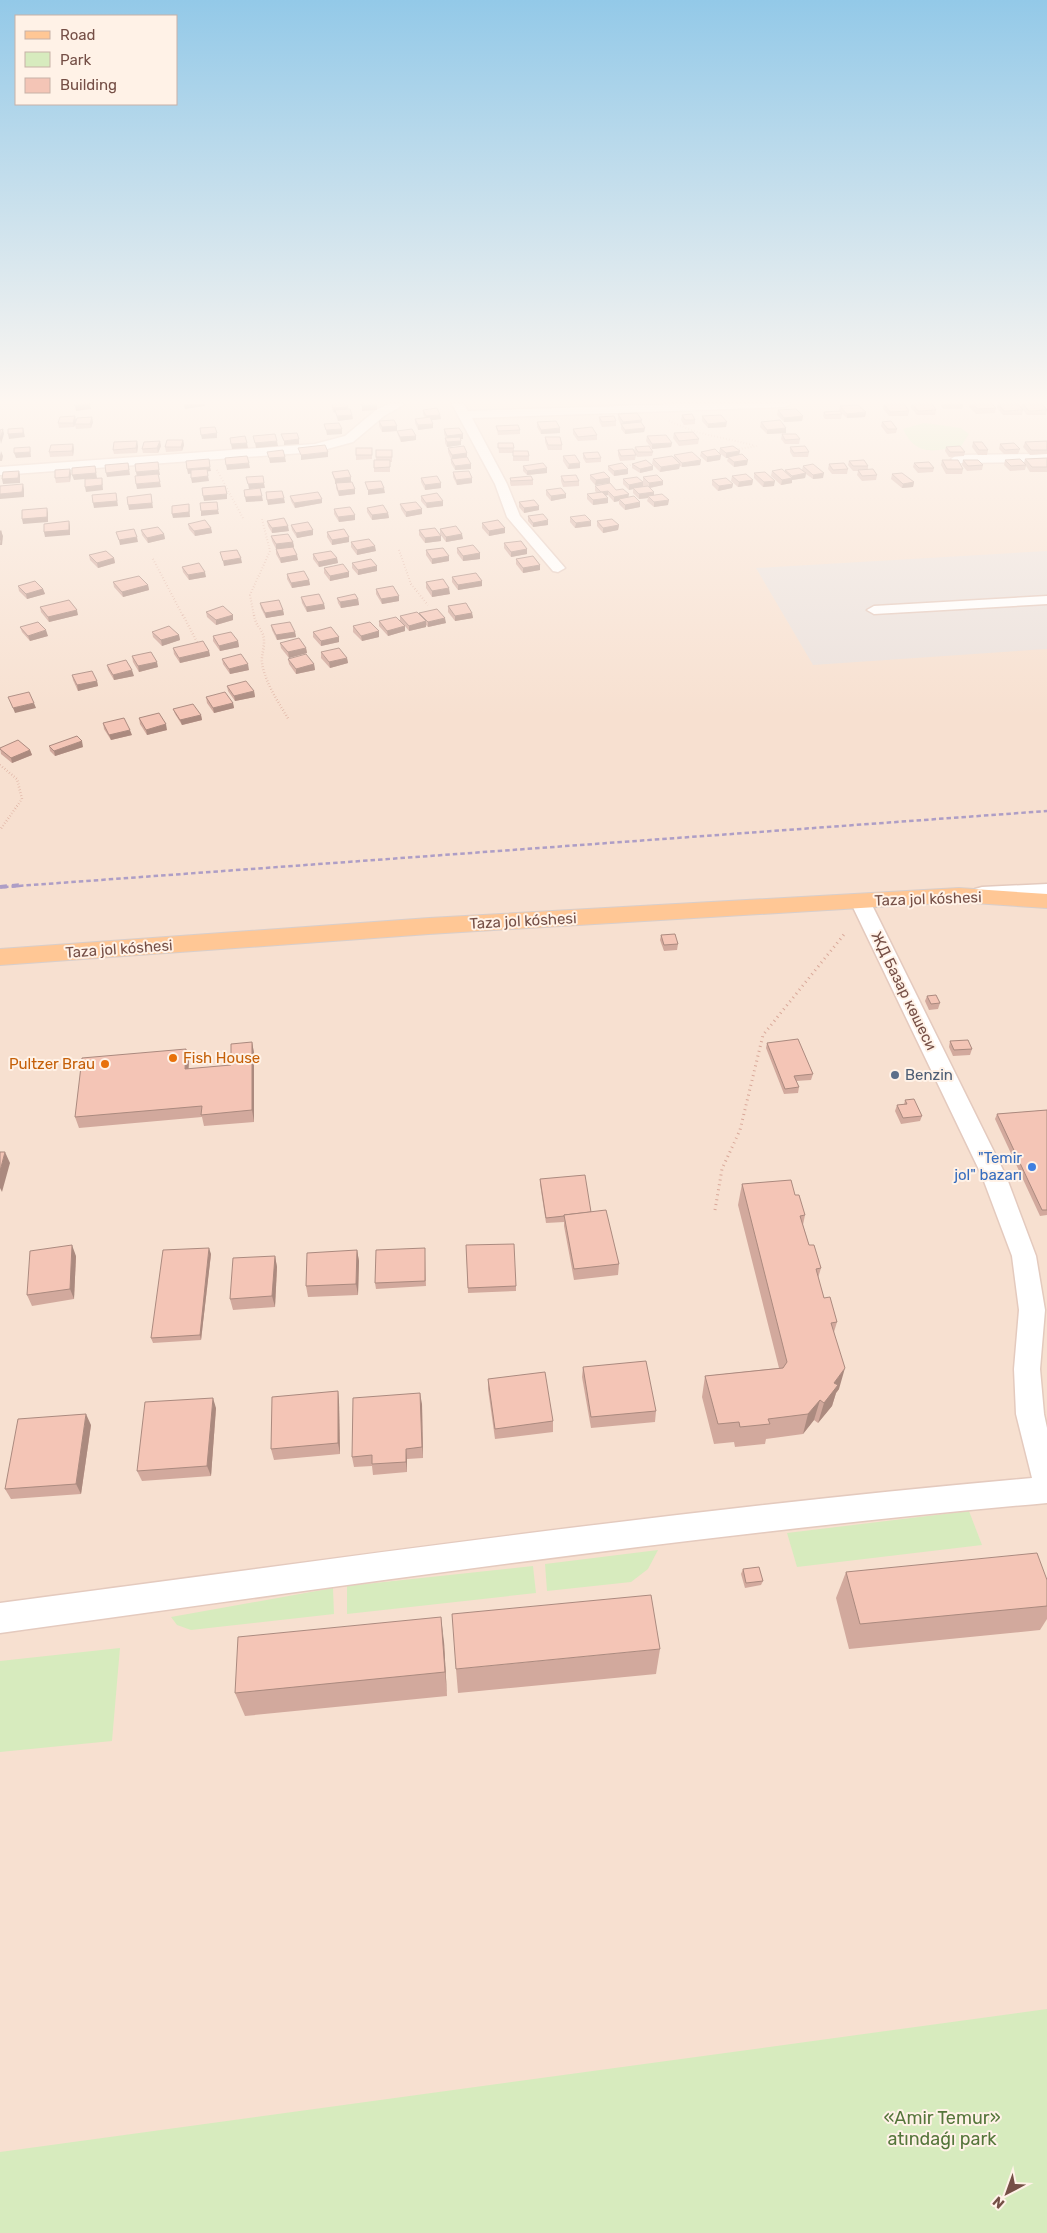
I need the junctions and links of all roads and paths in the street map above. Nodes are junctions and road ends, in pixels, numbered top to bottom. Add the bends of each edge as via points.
1 (237, 508) edge
2 (511, 508) edge
3 (262, 519) dead end
4 (244, 520) dead end
5 (399, 550) dead end
6 (153, 559) dead end
7 (558, 568) dead end
8 (1047, 600) edge
9 (428, 605) dead end
10 (874, 610) dead end
11 (197, 642) edge
12 (289, 720) dead end
13 (0, 765) edge
14 (0, 830) edge
15 (1047, 890) edge
16 (958, 895) junction
17 (860, 901) junction
18 (1047, 901) edge
19 (846, 932) dead end
20 (0, 957) edge
21 (716, 1210) dead end
22 (1047, 1482) edge
23 (1047, 1490) edge
24 (0, 1618) edge

1 - 4 path
2 - 7 street via 514,517
3 - 12 path via 270,551 250,595 256,626 262,632 265,647 262,650 264,674
5 - 9 path via 412,584
6 - 11 path
8 - 10 street
13 - 14 path via 17,779 22,799
15 - 16 street
16 - 17 main road, Taza jol kóshesi
16 - 18 main road, Taza jol kóshesi
17 - 20 main road, Taza jol kóshesi via 419,927
17 - 22 street, ЖД Базар көшеси via 994,1176 1024,1256 1032,1310 1027,1369 1030,1414
19 - 21 path via 763,1035 740,1130 722,1169
23 - 24 street via 951,1497 666,1528

